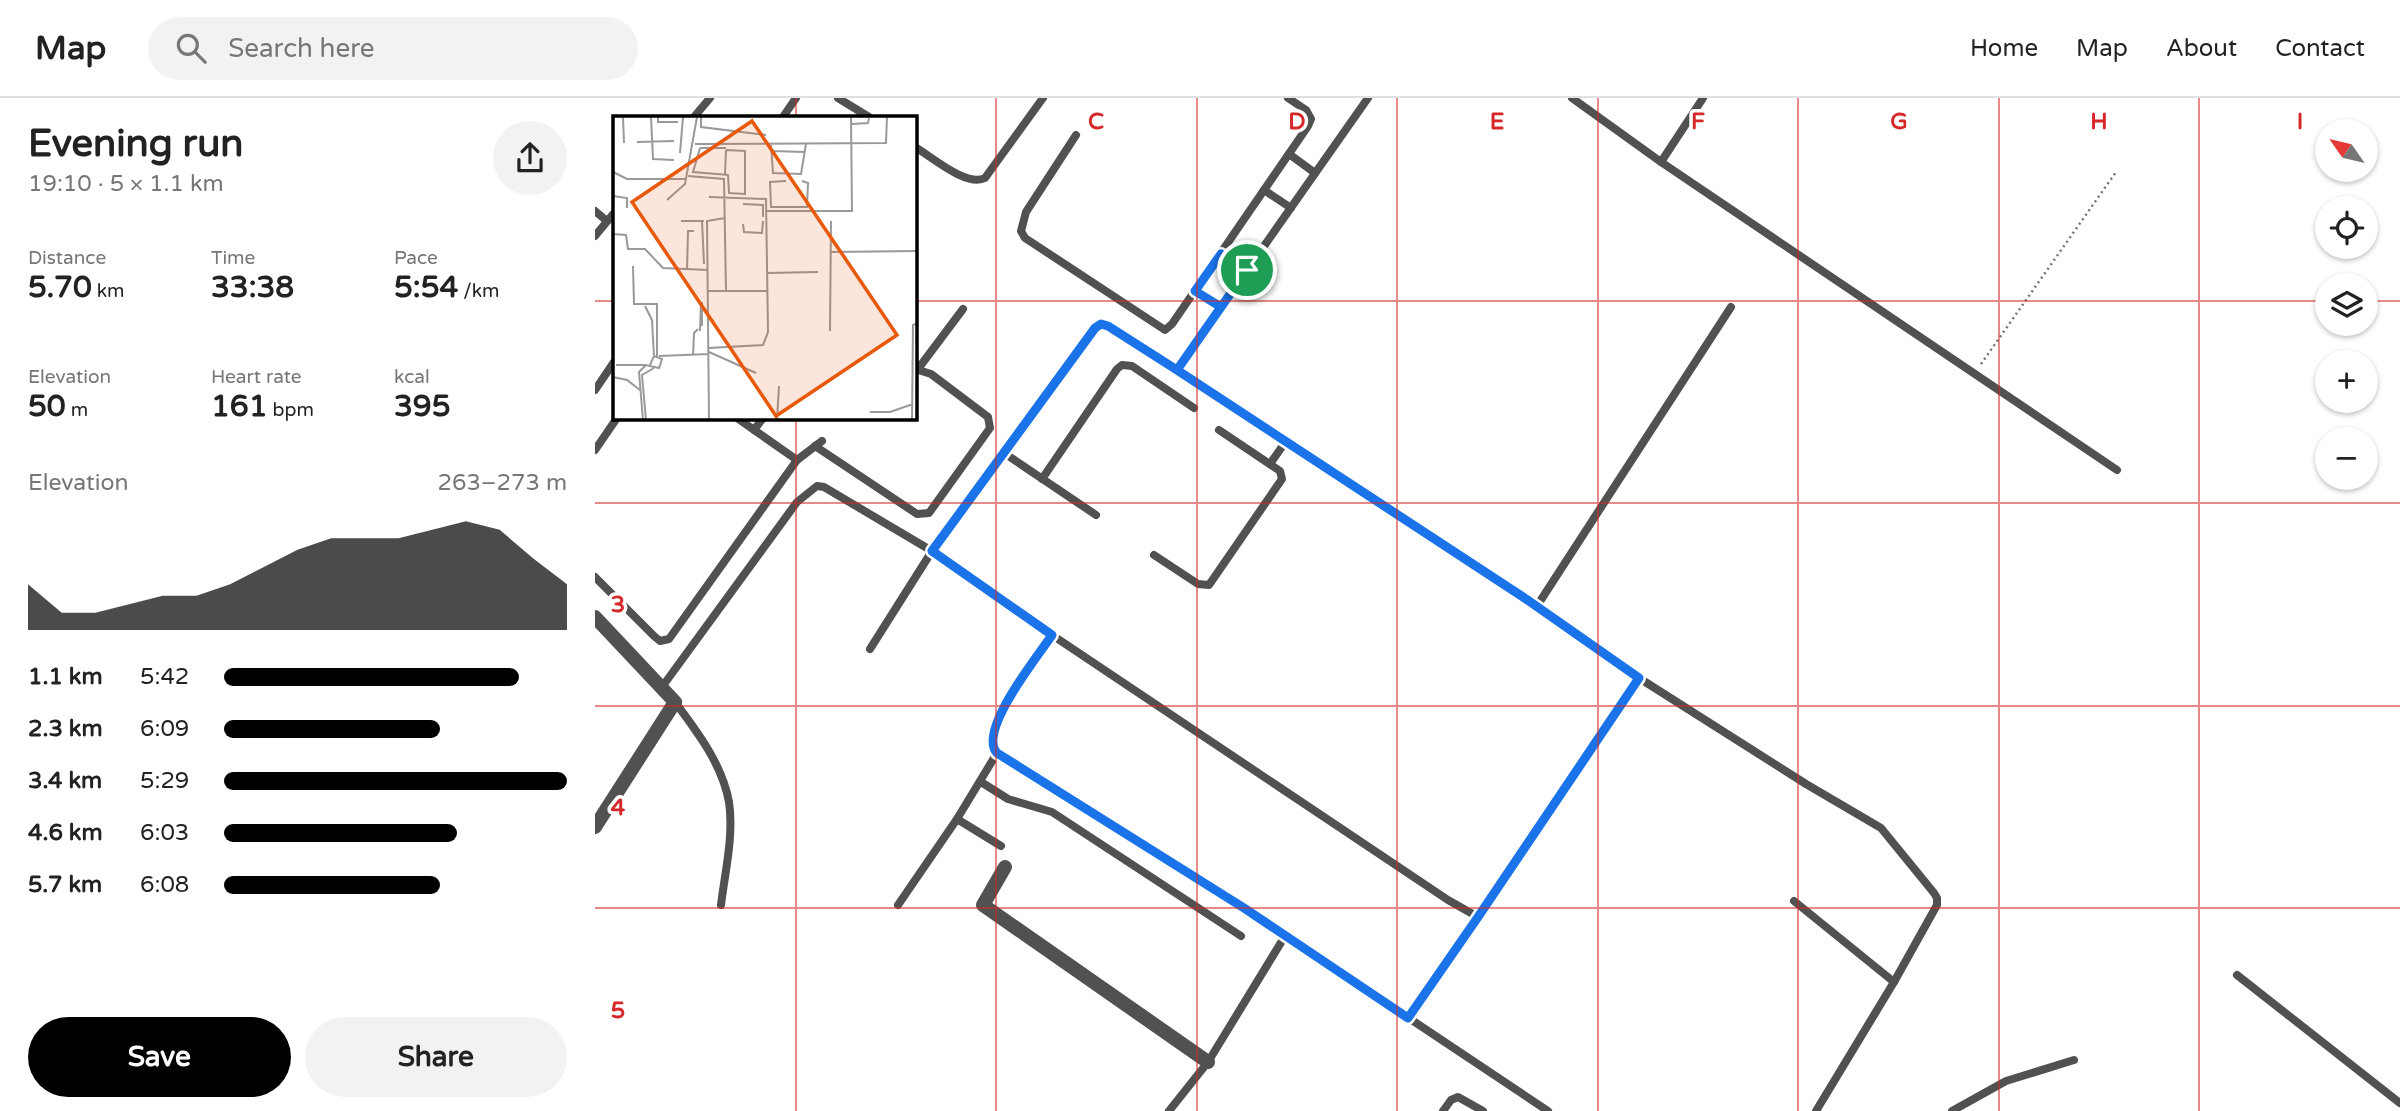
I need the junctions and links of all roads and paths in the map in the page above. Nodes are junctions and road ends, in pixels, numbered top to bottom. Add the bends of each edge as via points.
1 (710, 98) edge
2 (796, 98) edge
3 (838, 98) edge
4 (1043, 98) edge
5 (1288, 98) edge
6 (1368, 98) edge
7 (1572, 98) edge
8 (1703, 98) edge
9 (851, 101) edge
10 (695, 116) edge
11 (784, 116) edge
12 (868, 116) edge
13 (1076, 135) dead end
14 (917, 148) edge
15 (1289, 154) junction
16 (1661, 162) junction
17 (2116, 172) dead end
18 (1315, 173) junction
19 (1264, 190) junction
20 (1291, 208) junction
21 (595, 211) edge
22 (613, 214) edge
23 (607, 221) junction
24 (595, 236) edge
25 (1221, 254) junction
26 (1247, 270) junction
27 (1195, 291) junction
28 (1221, 307) junction
29 (1731, 307) dead end
30 (963, 309) dead end
31 (613, 363) edge
32 (917, 369) edge
33 (1177, 370) junction
34 (1974, 374) junction
35 (595, 390) edge
36 (1194, 408) dead end
37 (616, 420) edge
38 (740, 420) edge
39 (762, 420) edge
40 (754, 430) junction
41 (1219, 430) dead end
42 (1286, 441) junction
43 (595, 450) edge
44 (1004, 453) junction
45 (797, 460) junction
46 (1270, 464) junction
47 (2117, 470) dead end
48 (1042, 479) junction
49 (1096, 515) dead end
50 (932, 551) junction
51 (1154, 555) dead end
52 (595, 578) edge
53 (1537, 606) junction
54 (595, 617) edge
55 (1052, 635) junction
56 (870, 649) dead end
57 (1639, 678) junction
58 (662, 687) junction
59 (675, 702) junction
60 (997, 753) junction
61 (982, 782) junction
62 (957, 819) junction
63 (595, 827) edge
64 (1001, 846) dead end
65 (1005, 867) dead end
66 (1794, 901) dead end
67 (721, 905) dead end
68 (898, 905) dead end
69 (1478, 917) junction
70 (1241, 936) dead end
71 (1285, 936) junction
72 (2237, 975) dead end
73 (1894, 982) junction
74 (1408, 1018) junction
75 (2074, 1059) dead end
76 (1208, 1062) junction
77 (2400, 1103) edge
78 (1169, 1111) edge
79 (1443, 1111) edge
80 (1483, 1111) edge
81 (1548, 1111) edge
82 (1816, 1111) edge
83 (1952, 1111) edge

1 - 10 lane
2 - 11 lane
3 - 9 lane
4 - 14 lane via 979,181
5 - 15 lane via 1311,119
6 - 18 lane
7 - 16 lane
8 - 16 lane
9 - 12 lane
13 - 27 lane via 1026,212 1021,231 1025,238 1161,329 1173,324
15 - 18 lane
15 - 19 lane
16 - 34 lane
17 - 34 path
18 - 20 lane
19 - 20 lane
19 - 25 lane
20 - 26 lane
21 - 23 lane
22 - 23 lane
23 - 24 lane
25 - 26 lane
25 - 27 lane
26 - 28 lane
27 - 28 lane
28 - 33 lane
29 - 53 lane
30 - 32 lane
31 - 35 lane
32 - 45 lane via 931,374 988,417 990,428 929,513 917,514 818,443
33 - 42 lane
33 - 44 lane via 1108,326 1098,326
34 - 47 lane
36 - 48 lane via 1132,366 1122,365
37 - 43 lane
38 - 40 lane
39 - 40 lane
40 - 45 lane
41 - 46 lane
42 - 46 lane
42 - 53 lane
44 - 48 lane
44 - 50 lane
45 - 52 lane via 669,639 660,641
46 - 51 lane via 1282,478 1209,584 1198,584
48 - 49 lane
50 - 55 lane
50 - 56 lane
50 - 58 lane via 817,486 797,502
53 - 57 lane
54 - 58 street
55 - 60 lane via 998,718 992,737
55 - 69 lane
57 - 69 lane
57 - 73 lane via 1881,828 1937,901
58 - 59 street
59 - 63 street
59 - 67 lane via 709,750 729,803
60 - 61 lane
60 - 71 lane
61 - 62 lane
61 - 70 lane via 1009,799 1052,811
62 - 64 lane
62 - 68 lane
65 - 76 street via 983,905
66 - 73 lane
69 - 74 lane
71 - 74 lane
71 - 76 lane
72 - 77 lane
73 - 82 lane
74 - 81 lane
75 - 83 lane via 2007,1081
76 - 78 lane
79 - 80 lane via 1458,1097

